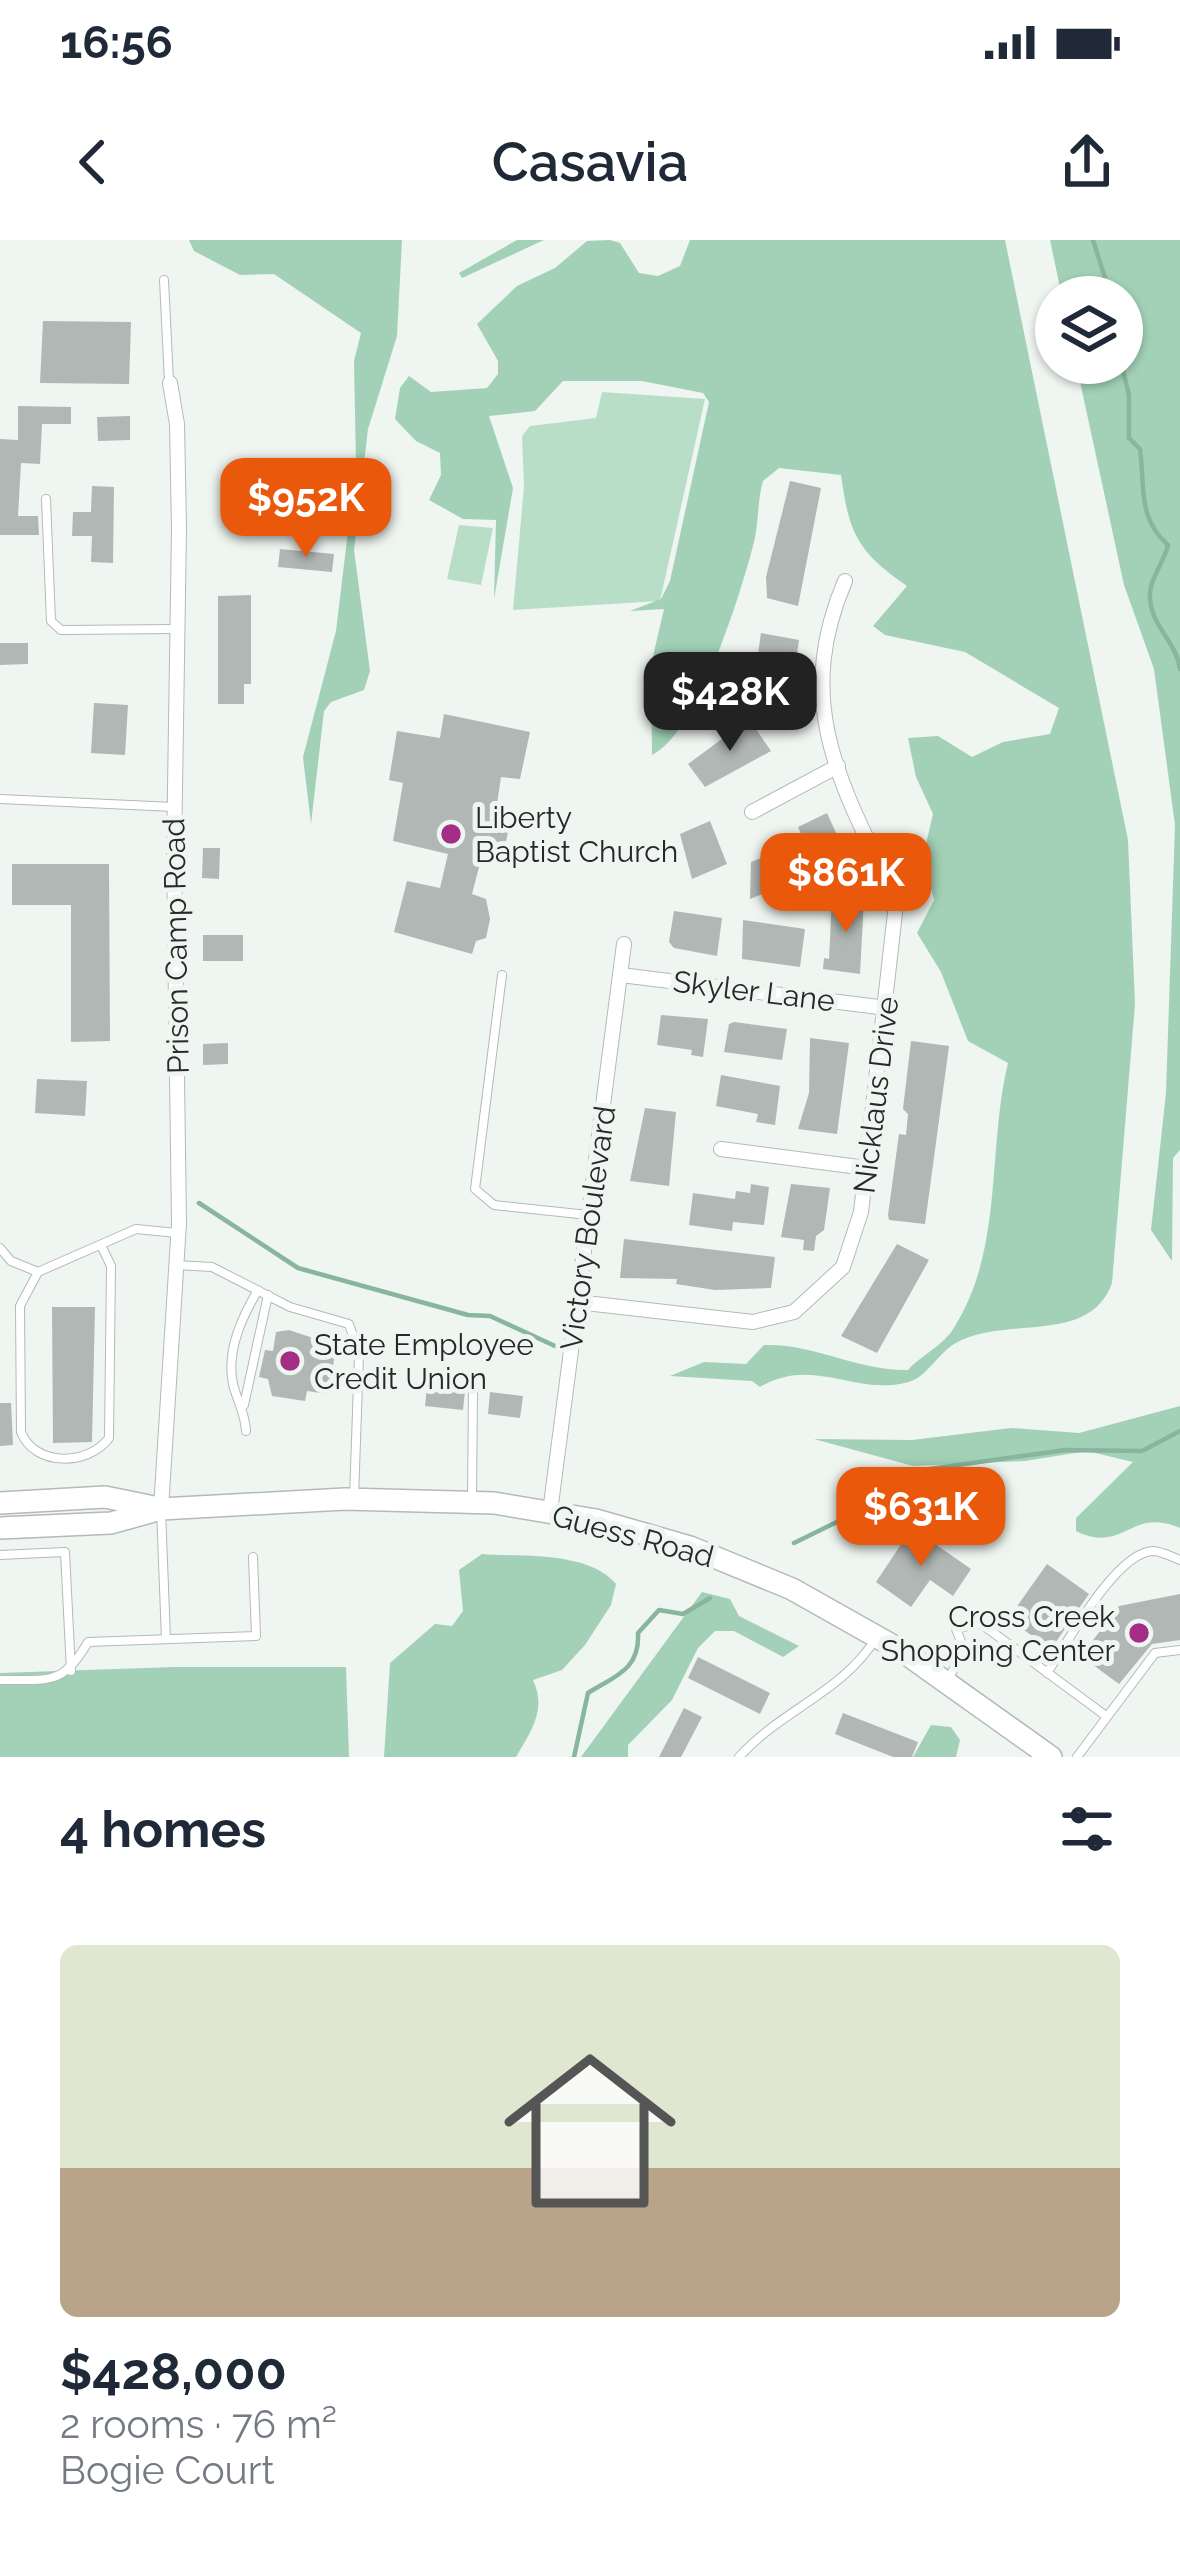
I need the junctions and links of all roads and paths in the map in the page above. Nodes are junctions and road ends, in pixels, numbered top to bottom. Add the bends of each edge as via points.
1 (164, 280) dead end
2 (170, 383) joint
3 (46, 499) dead end
4 (845, 581) dead end
5 (177, 629) junction
6 (838, 766) junction
7 (0, 799) edge
8 (174, 807) junction
9 (752, 812) dead end
10 (624, 944) dead end
11 (502, 975) dead end
12 (621, 975) junction
13 (887, 1008) junction
14 (721, 1149) dead end
15 (866, 1168) junction
16 (590, 1215) junction
17 (178, 1233) junction
18 (101, 1245) junction
19 (0, 1248) edge
20 (176, 1264) junction
21 (38, 1272) junction
22 (258, 1289) junction
23 (268, 1295) junction
24 (577, 1302) junction
25 (473, 1388) dead end
26 (244, 1406) junction
27 (246, 1431) dead end
28 (354, 1499) junction
29 (472, 1502) junction
30 (0, 1503) edge
31 (160, 1509) junction
32 (550, 1512) junction
33 (0, 1528) edge
34 (0, 1555) edge
35 (254, 1557) dead end
36 (1180, 1560) edge
37 (878, 1636) junction
38 (166, 1640) junction
39 (1180, 1649) edge
40 (71, 1672) junction
41 (1047, 1673) junction
42 (0, 1680) edge
43 (946, 1683) junction
44 (1106, 1716) junction
45 (739, 1757) edge
46 (1051, 1757) edge
47 (1077, 1757) edge

1 - 2 lane
2 - 5 street, Prison Camp Road via 178,424
3 - 5 lane via 51,621 61,630
4 - 6 street, Nicklaus Drive via 831,613 820,688
5 - 8 street, Prison Camp Road
6 - 9 street
6 - 13 street, Nicklaus Drive via 893,893
7 - 8 lane
8 - 17 street, Prison Camp Road
10 - 12 street, Victory Boulevard
11 - 16 lane via 475,1189 494,1205
12 - 13 street, Skyler Lane
12 - 16 street, Victory Boulevard
13 - 15 street, Nicklaus Drive
14 - 15 street
15 - 24 street, Nicklaus Drive via 843,1268 794,1312 753,1322
16 - 24 street, Victory Boulevard
17 - 18 lane via 136,1229
17 - 20 street, Prison Camp Road
18 - 21 lane
18 - 21 lane via 111,1266 109,1438 74,1458 33,1451 22,1432 20,1306
19 - 21 lane
20 - 22 lane via 212,1267
20 - 31 street, Prison Camp Road
22 - 23 lane
22 - 26 lane via 237,1332 232,1377
23 - 26 lane
23 - 28 lane via 341,1319 355,1333
24 - 32 street, Victory Boulevard
25 - 29 lane
26 - 27 lane
28 - 29 main road, Guess Road
28 - 31 main road, Guess Road
29 - 32 main road, Guess Road
30 - 31 main road, Guess Road via 105,1497
31 - 33 main road, Guess Road via 111,1523
31 - 38 lane
32 - 37 main road, Guess Road via 704,1552
34 - 40 lane via 65,1552
35 - 38 lane via 256,1636
36 - 41 lane via 1155,1551 1112,1578
37 - 43 main road, Guess Road
37 - 45 lane via 839,1684 793,1709
38 - 40 lane via 88,1642
39 - 44 lane via 1155,1653
40 - 42 lane
41 - 43 lane via 980,1624 956,1629 964,1649
41 - 44 lane
43 - 46 main road, Guess Road
44 - 47 lane

